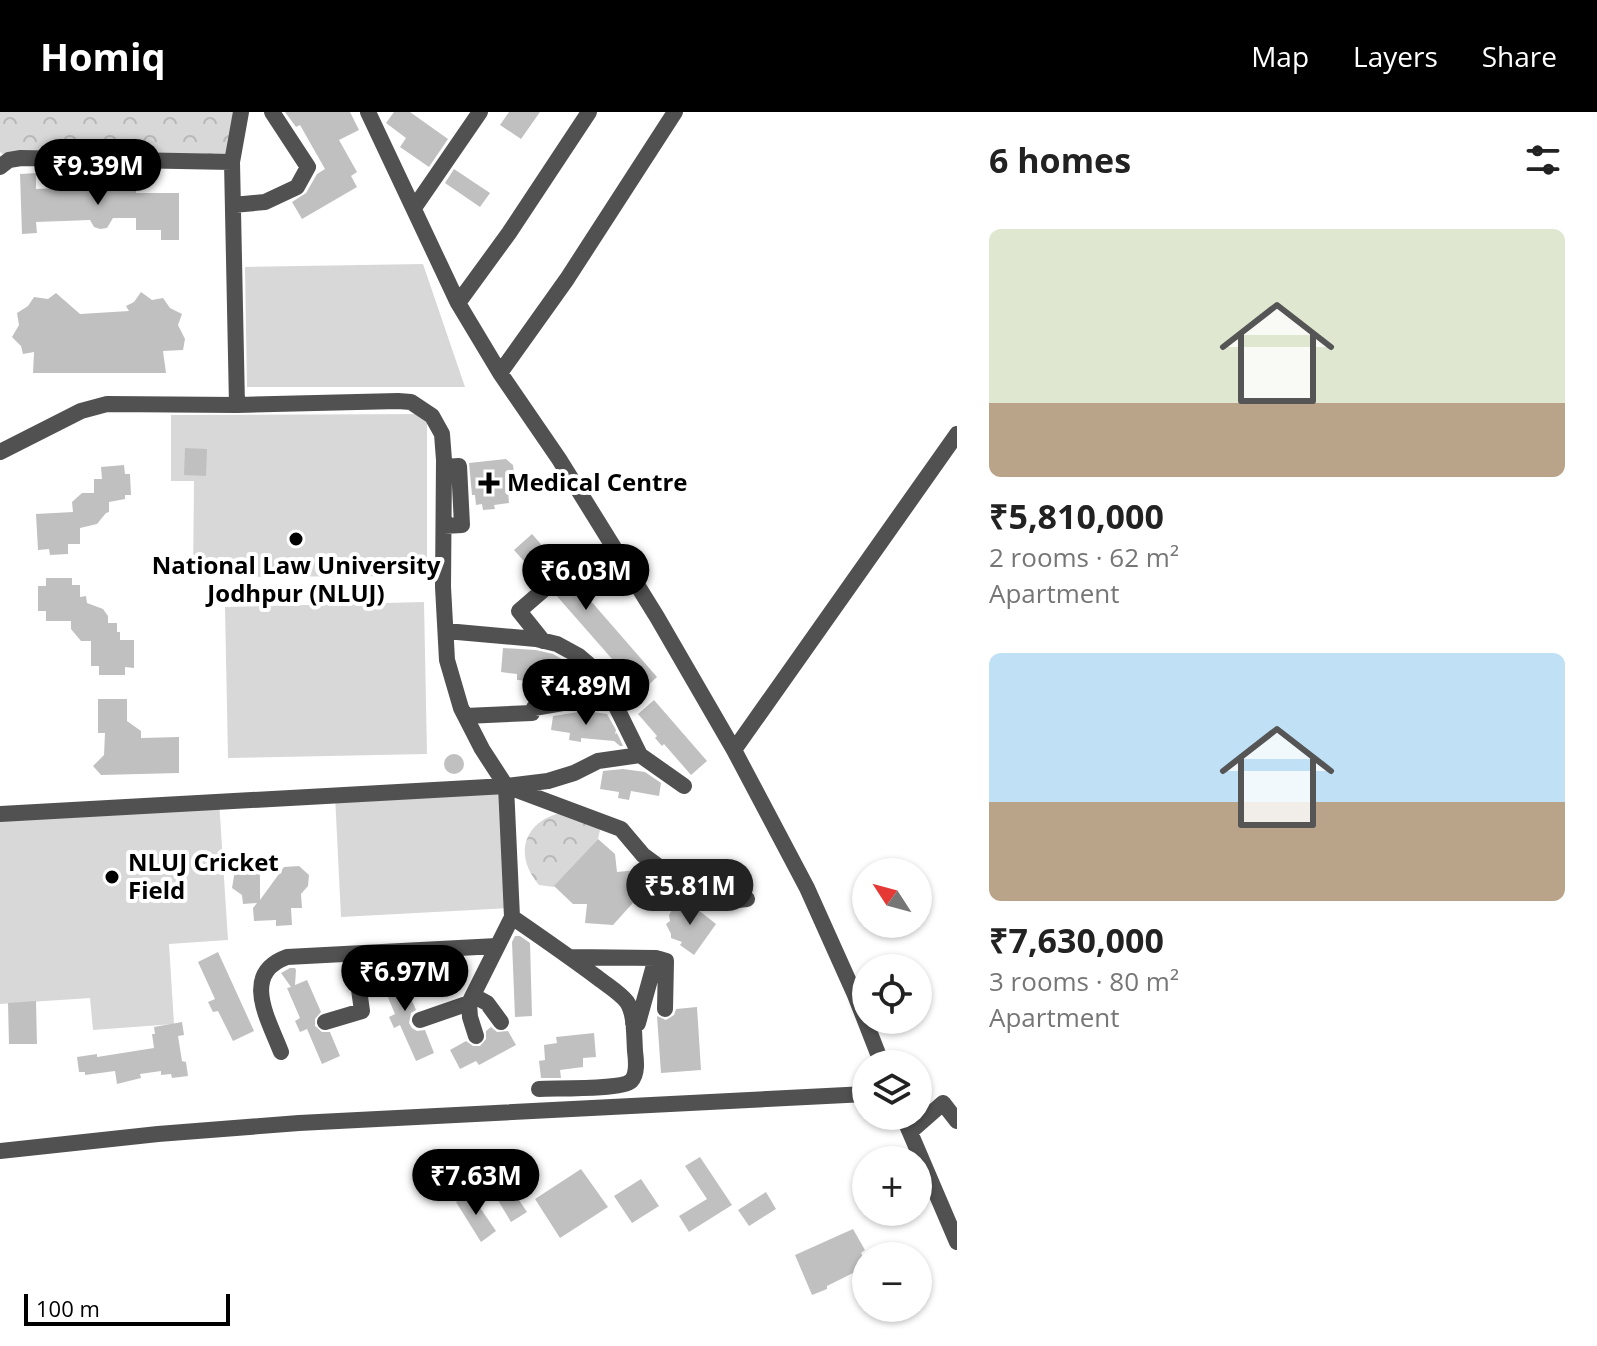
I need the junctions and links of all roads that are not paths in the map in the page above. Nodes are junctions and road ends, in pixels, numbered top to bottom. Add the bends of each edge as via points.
1 (241, 112) edge
2 (272, 112) edge
3 (480, 112) edge
4 (589, 112) edge
5 (675, 112) edge
6 (374, 116) edge
7 (232, 162) junction
8 (0, 167) edge
9 (233, 205) junction
10 (414, 208) junction
11 (458, 303) junction
12 (500, 373) junction
13 (237, 405) junction
14 (957, 434) edge
15 (0, 452) edge
16 (548, 586) dead end
17 (446, 631) junction
18 (543, 641) junction
19 (611, 697) junction
20 (465, 716) junction
21 (734, 750) junction
22 (640, 755) junction
23 (506, 786) junction
24 (684, 786) dead end
25 (0, 814) edge
26 (747, 899) dead end
27 (512, 917) junction
28 (497, 946) junction
29 (354, 954) junction
30 (571, 957) junction
31 (656, 958) junction
32 (472, 999) junction
33 (665, 1009) dead end
34 (420, 1020) dead end
35 (325, 1022) dead end
36 (501, 1022) dead end
37 (633, 1023) junction
38 (476, 1036) dead end
39 (877, 1050) edge
40 (281, 1052) dead end
41 (539, 1089) dead end
42 (852, 1095) edge
43 (932, 1109) edge
44 (957, 1121) edge
45 (910, 1130) edge
46 (0, 1151) edge
47 (957, 1242) edge

1 - 7 street
2 - 9 street via 308,167 297,187 265,202
3 - 10 street
4 - 11 street
5 - 12 street
6 - 10 street
7 - 8 street via 21,158
7 - 9 street
9 - 13 street
10 - 11 street
11 - 12 street
12 - 21 street via 633,577
13 - 15 street via 96,406
13 - 17 street via 398,401 411,402 432,416 442,434
14 - 21 street
16 - 18 street via 519,611
17 - 18 street
17 - 20 street via 447,660
18 - 19 street via 579,656 600,674
19 - 20 street via 534,708 532,713
19 - 22 street
20 - 23 street
21 - 39 street via 807,888
22 - 23 street via 598,761 548,781
22 - 24 street
23 - 25 street
23 - 26 street via 621,829 643,855 708,903
23 - 27 street
27 - 28 street
27 - 30 street
28 - 29 street
28 - 32 street
29 - 35 street via 362,1011
29 - 40 street via 287,957 271,965 260,994
30 - 31 street
30 - 37 street via 629,1004
31 - 33 street via 666,961
31 - 37 street via 638,1023
32 - 34 street
32 - 36 street via 487,1003
32 - 38 street
37 - 41 street via 635,1074 628,1083
42 - 46 street via 284,1124
43 - 44 street via 943,1103
45 - 47 street

